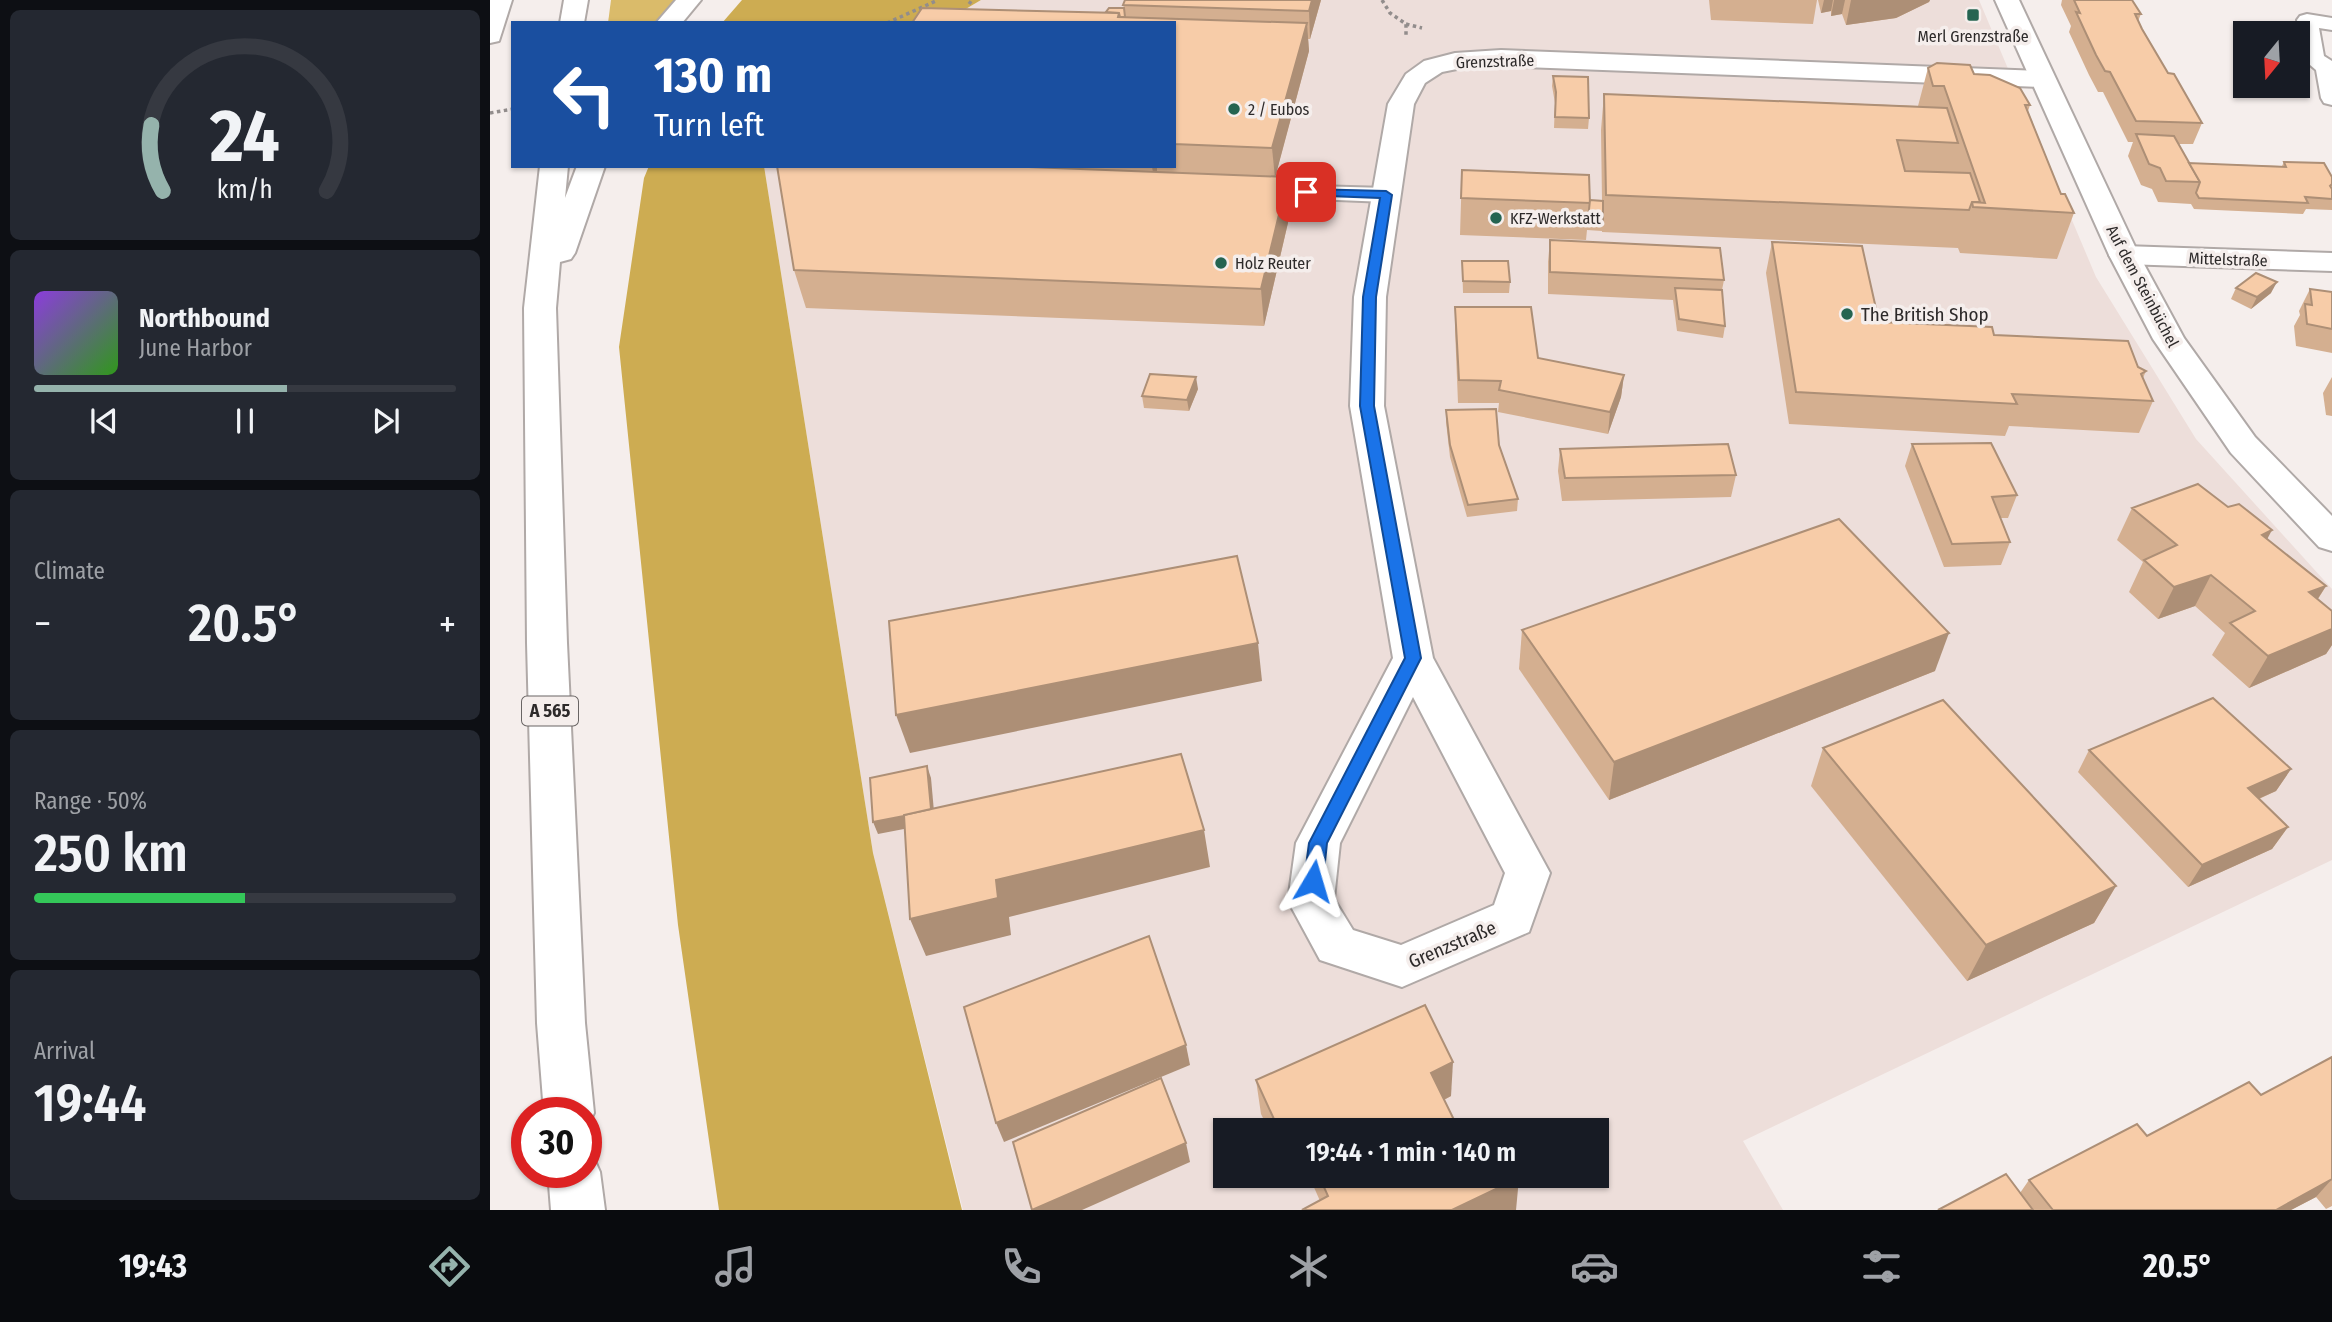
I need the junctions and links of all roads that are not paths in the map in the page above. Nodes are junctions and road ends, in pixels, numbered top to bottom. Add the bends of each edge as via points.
1 (500, 0) edge
2 (576, 0) edge
3 (689, 0) edge
4 (2007, 0) edge
5 (572, 21) edge
6 (670, 21) edge
7 (2332, 24) edge
8 (490, 36) edge
9 (2329, 67) edge
10 (2042, 79) junction
11 (2332, 98) edge
12 (554, 168) edge
13 (590, 168) edge
14 (1225, 190) edge
15 (1386, 195) junction
16 (2124, 256) junction
17 (2332, 262) edge
18 (540, 308) junction
19 (2332, 538) edge
20 (1413, 658) junction
21 (568, 1097) edge
22 (576, 1188) edge
23 (578, 1210) edge

1 - 8 main road
2 - 5 main road
3 - 6 main road
4 - 10 main road, Auf dem Steinbüchel
7 - 9 lane via 2307,20 2314,59
9 - 11 lane
10 - 15 main road, Grenzstraße via 1462,59 1435,66 1417,77 1401,104
10 - 16 main road, Auf dem Steinbüchel
12 - 18 main road, A 565
13 - 18 main road
14 - 15 lane
15 - 20 main road, Grenzstraße via 1370,297 1367,406
16 - 17 main road, Mittelstraße
16 - 19 main road, Auf dem Steinbüchel via 2169,339 2243,445
18 - 21 main road, A 565 via 549,684
20 - 20 main road, Grenzstraße via 1318,843 1311,901 1337,946 1402,966 1513,918 1528,873
22 - 23 main road

